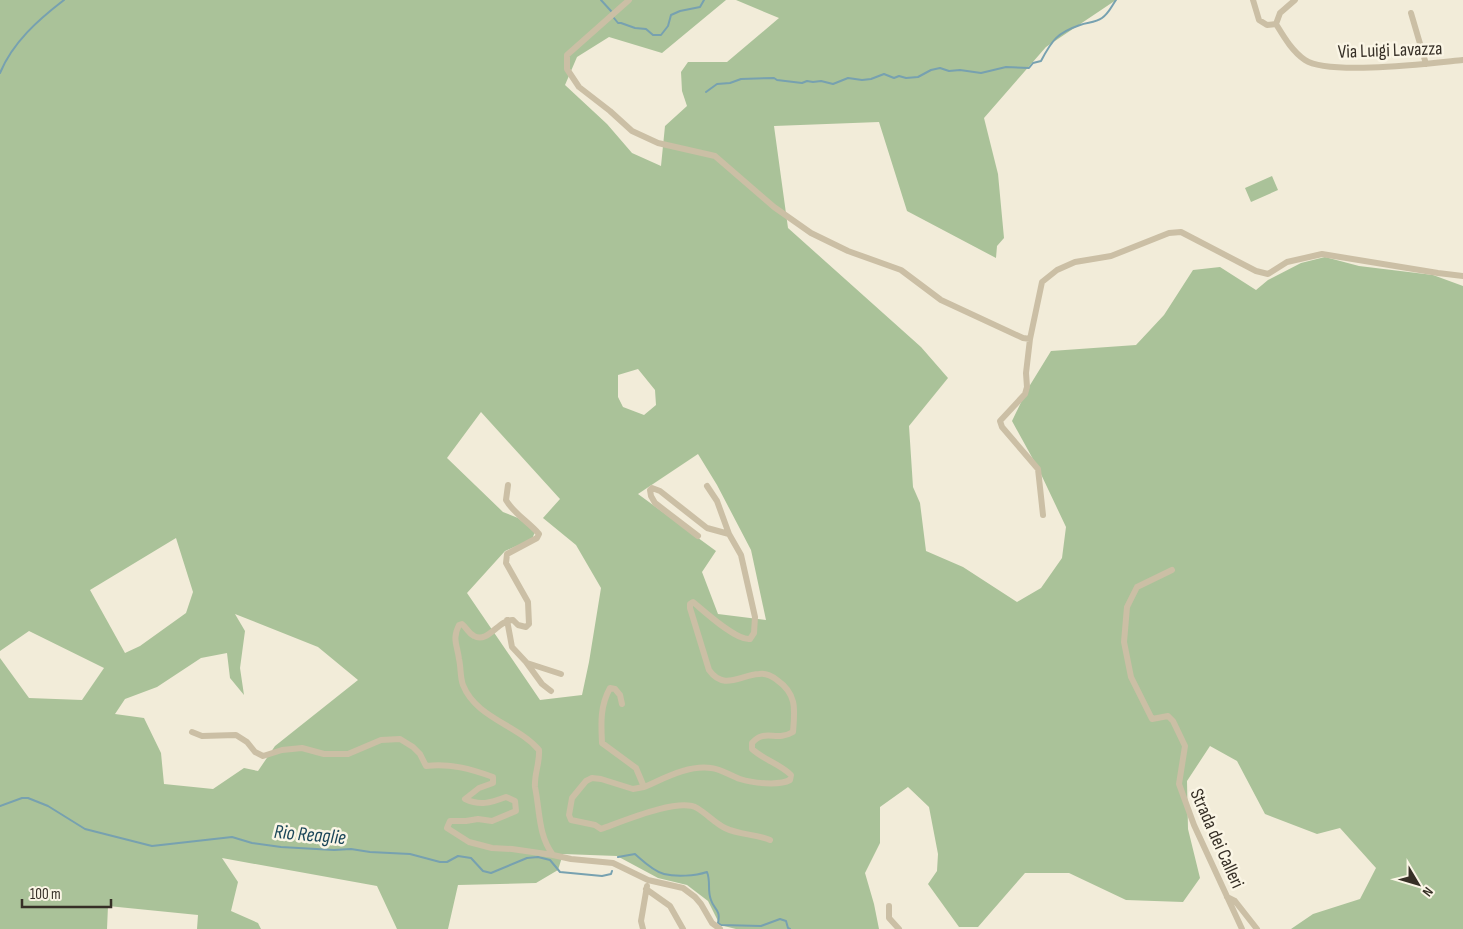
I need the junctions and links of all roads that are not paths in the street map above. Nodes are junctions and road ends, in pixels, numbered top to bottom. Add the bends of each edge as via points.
1 (629, 0) edge
2 (1253, 0) edge
3 (1295, 0) edge
4 (1411, 13) dead end
5 (1276, 24) junction
6 (1463, 60) edge
7 (1426, 64) junction
8 (1463, 276) edge
9 (1030, 340) junction
10 (508, 485) dead end
11 (707, 486) dead end
12 (1043, 515) dead end
13 (729, 534) junction
14 (698, 536) dead end
15 (1172, 570) dead end
16 (507, 620) junction
17 (526, 662) junction
18 (561, 674) dead end
19 (551, 691) dead end
20 (622, 704) dead end
21 (192, 732) dead end
22 (644, 787) junction
23 (770, 840) dead end
24 (553, 854) junction
25 (648, 880) junction
26 (646, 889) junction
27 (1227, 896) junction
28 (889, 906) dead end
29 (642, 929) edge
30 (683, 929) edge
31 (720, 929) edge
32 (899, 929) edge
33 (1242, 929) edge
34 (1257, 929) edge

1 - 9 street via 566,55 567,69 579,87 632,131 658,143 715,156 774,207 811,233 848,251 901,270 941,300
2 - 5 street, Via Luigi Lavazza via 1259,20 1267,25
3 - 5 street via 1280,13
4 - 7 street
5 - 7 street, Via Luigi Lavazza via 1288,44 1306,61 1317,65 1352,68
6 - 7 street, Via Luigi Lavazza
8 - 9 street via 1322,254 1287,262 1268,274 1256,271 1181,232 1169,232 1111,256 1075,262 1057,270 1042,282
9 - 12 street via 1025,394 1000,421 1002,428 1038,468
10 - 16 street via 506,500 511,508 539,534 506,554 506,563 528,602 529,624 526,627
11 - 13 street via 717,501
13 - 14 street via 707,528 652,488 651,496 655,503
13 - 22 street via 742,555 755,617 754,633 745,639 718,623 693,602 690,608 709,670 714,676 731,681 759,673 771,676 786,686 792,697 793,732 785,737 763,735 752,743 752,749 783,767 791,774 790,780 742,780 712,768 692,768
15 - 27 street, Strada dei Calleri via 1137,587 1127,607 1124,642 1131,677 1152,719 1168,716 1185,746 1178,784
16 - 17 street via 511,643
16 - 24 street via 482,638 468,633 462,624 454,640 463,684 471,700 539,750 534,787 542,836
17 - 18 street
17 - 19 street
20 - 22 street via 620,695 610,688 600,720 602,743 636,768
21 - 24 street via 202,736 236,735 263,756 302,748 324,754 348,754 381,740 400,739 420,754 426,766 459,766 493,777 493,783 479,788 465,799 488,804 506,797 516,801 516,811 492,821 450,821 447,828 469,842 492,848
22 - 23 street via 633,789 592,778 575,792 569,816 571,820 601,829 662,808 688,805 727,829
24 - 25 street via 613,863
25 - 26 street
25 - 31 street via 683,888 695,897 712,924
26 - 29 street
26 - 30 street via 670,906
27 - 33 street, Strada dei Calleri
27 - 34 street via 1235,901
28 - 32 street via 889,918

